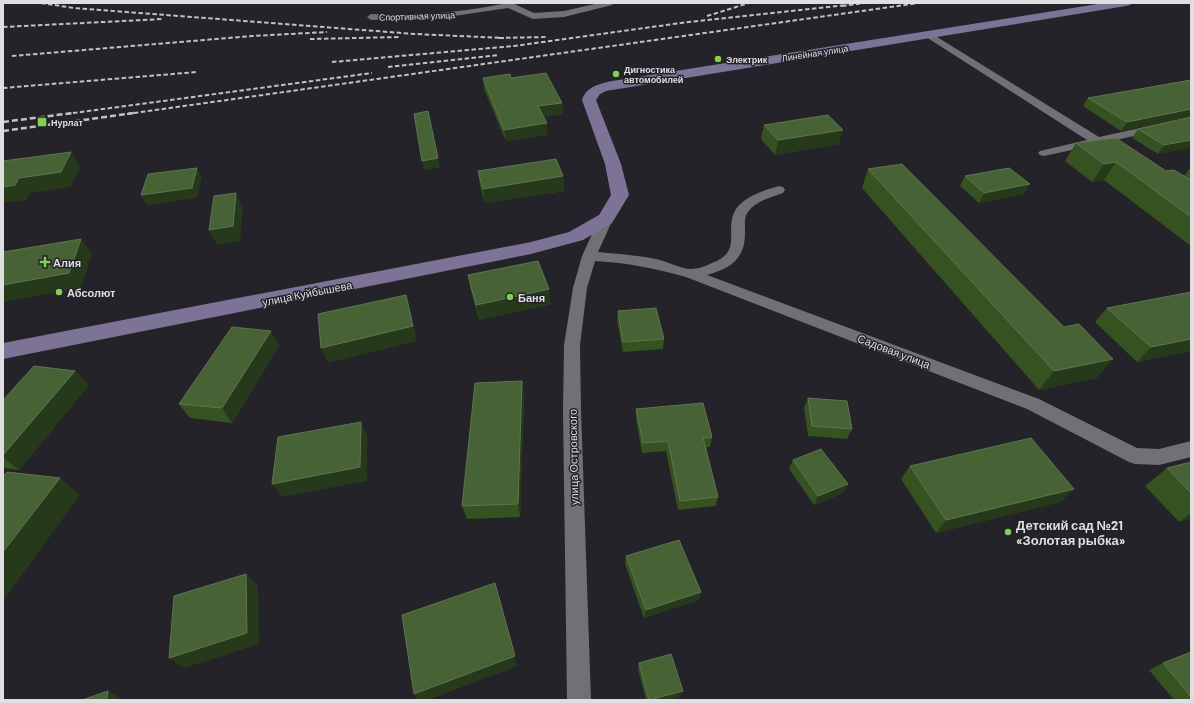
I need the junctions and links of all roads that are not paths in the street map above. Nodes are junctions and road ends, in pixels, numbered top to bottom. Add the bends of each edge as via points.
1 (609, 3) edge
2 (1126, 3) edge
3 (507, 4) edge
4 (371, 17) dead end
5 (929, 35) junction
6 (1191, 120) edge
7 (1097, 141) junction
8 (1044, 154) dead end
9 (1124, 158) edge
10 (778, 190) dead end
11 (606, 219) junction
12 (589, 256) junction
13 (691, 274) junction
14 (3, 351) edge
15 (1191, 449) edge
16 (579, 700) edge

1 - 3 street via 564,14 533,16
2 - 5 street, Линейная улица
3 - 4 street, Спортивная улица via 484,11 435,17
5 - 7 street
5 - 11 street, Линейная улица via 612,85 596,90 588,100 613,164 620,195
6 - 7 street
7 - 8 street
7 - 9 street
10 - 13 street via 752,202 740,213 738,246 733,256 719,267
11 - 12 street, улица Островского
11 - 14 street, улица Куйбышева via 576,236 531,248
12 - 13 street, Садовая улица via 631,259
12 - 16 street, улица Островского via 580,288 572,345 571,382
13 - 15 street, Садовая улица via 1033,404 1135,456 1159,457

